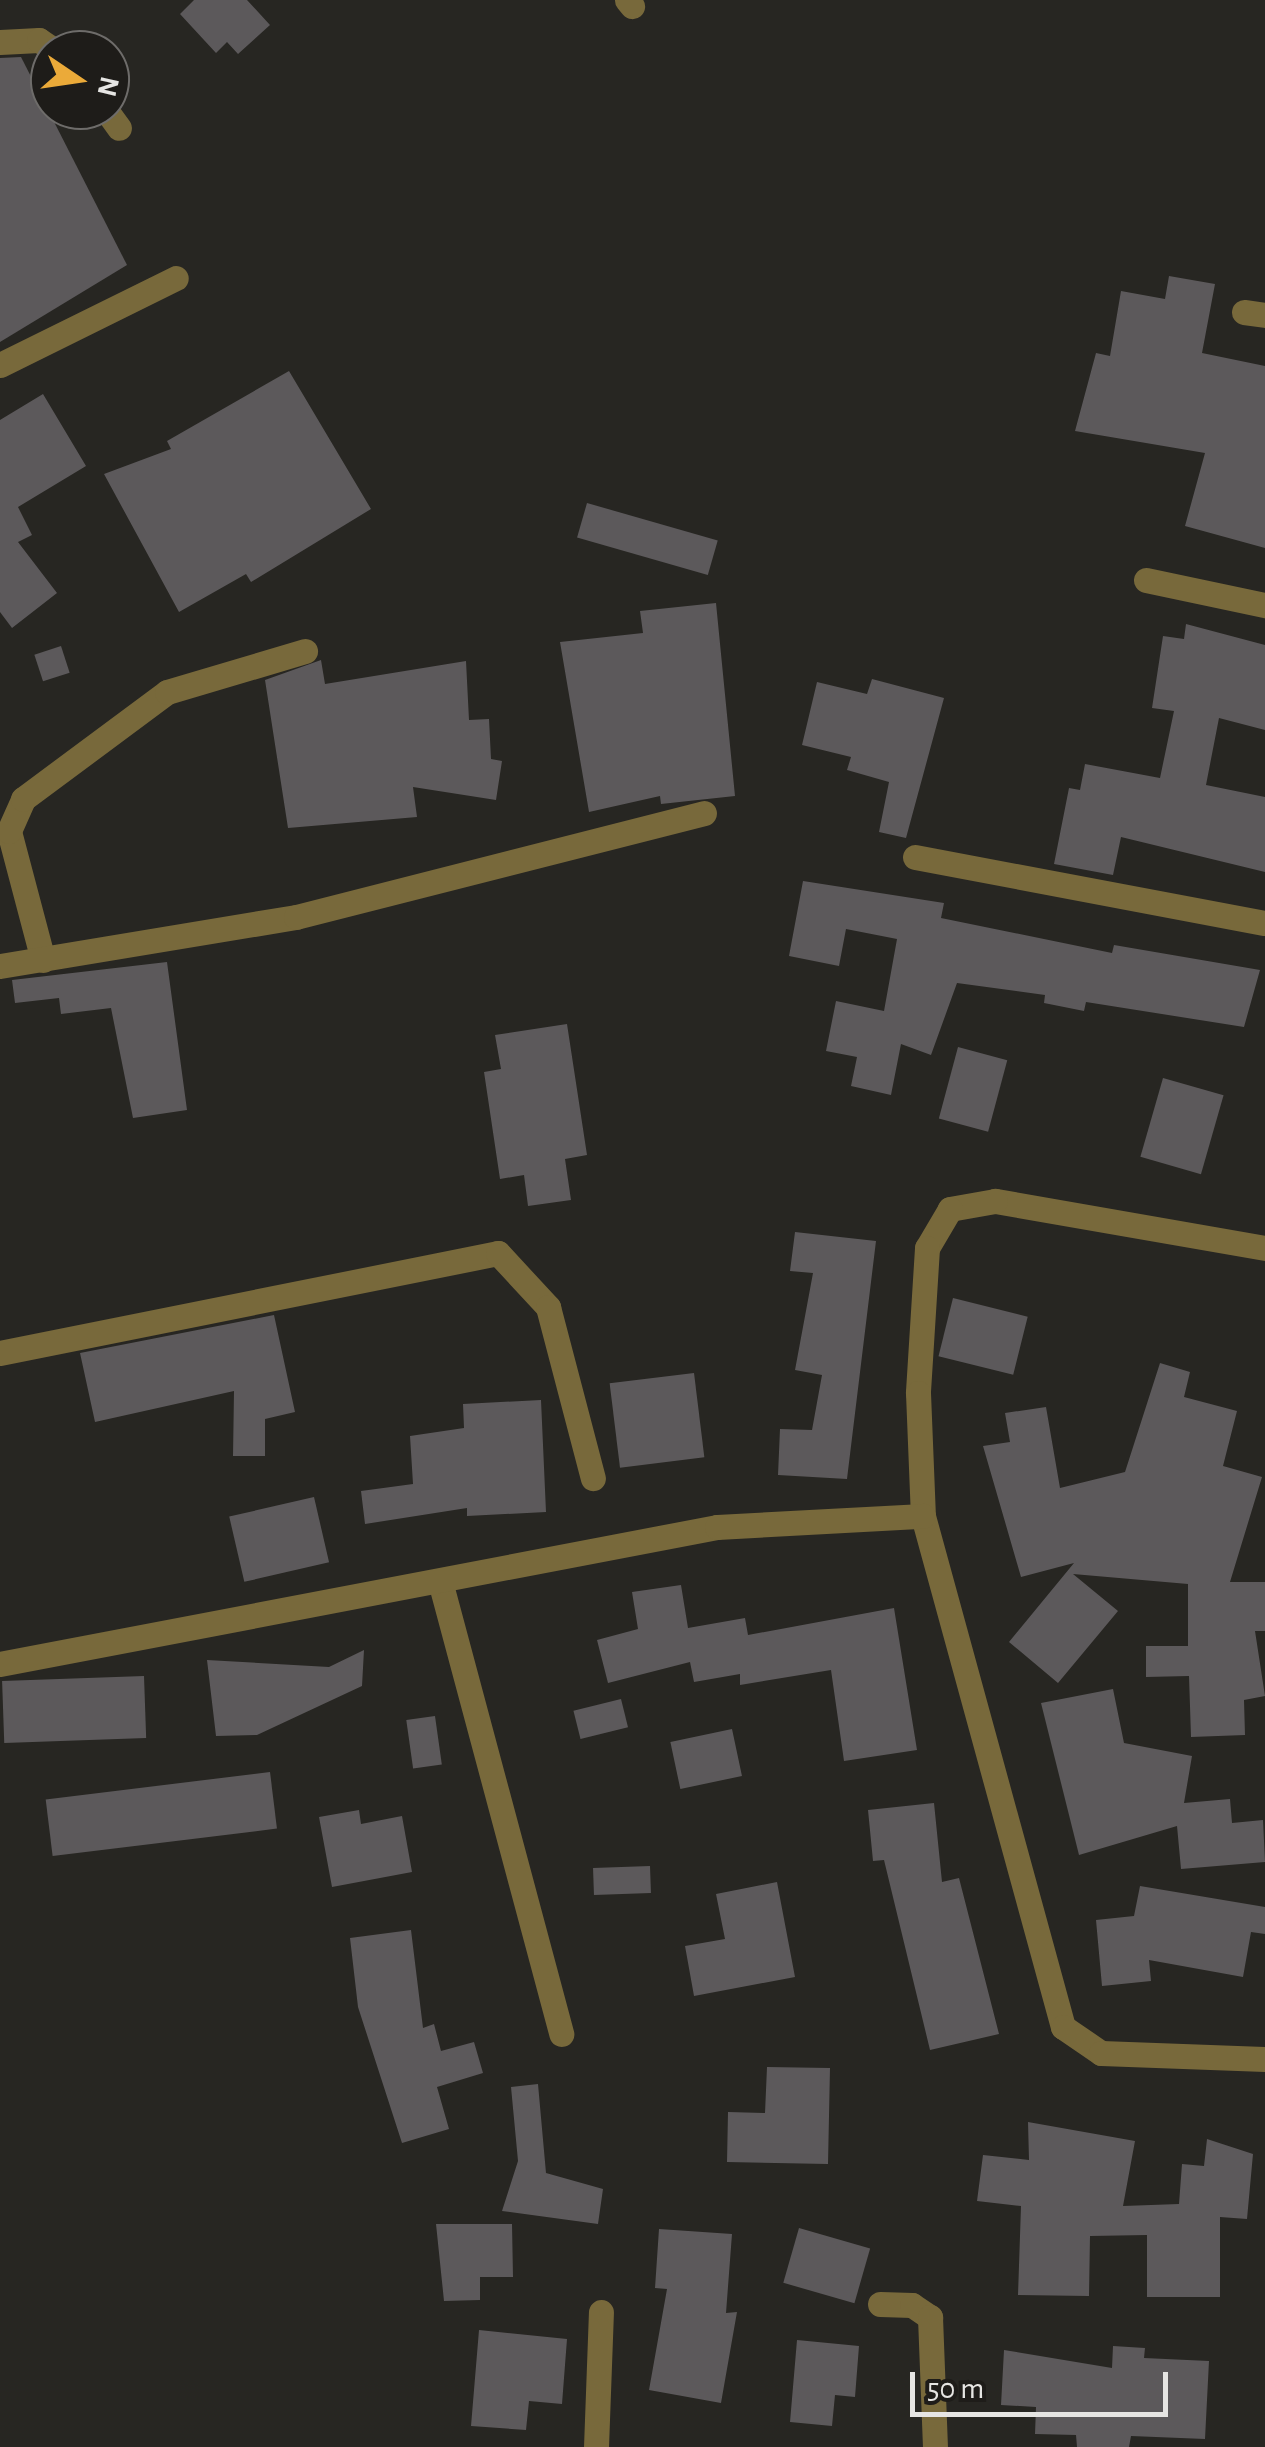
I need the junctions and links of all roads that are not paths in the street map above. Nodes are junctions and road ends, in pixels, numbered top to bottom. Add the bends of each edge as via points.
1 (30, 40) edge
2 (0, 42) edge
3 (176, 278) dead end
4 (0, 365) edge
5 (1146, 580) dead end
6 (1265, 605) edge
7 (305, 651) dead end
8 (704, 813) dead end
9 (916, 856) dead end
10 (1265, 923) edge
11 (44, 960) junction
12 (0, 966) edge
13 (1265, 1248) edge
14 (0, 1353) edge
15 (592, 1478) dead end
16 (922, 1516) junction
17 (440, 1581) junction
18 (0, 1664) edge
19 (561, 2034) dead end
20 (1265, 2059) edge
21 (880, 2304) dead end
22 (600, 2312) dead end
23 (596, 2447) edge
24 (935, 2447) edge

1 - 2 street
3 - 4 street
5 - 6 street
7 - 11 street via 167,692 22,799 9,831
8 - 11 street via 296,917
9 - 10 street
11 - 12 street
13 - 16 street via 995,1201 950,1209 927,1248
14 - 15 street via 498,1254 548,1307
16 - 17 street via 717,1527
16 - 20 street via 1063,2027 1101,2053
17 - 18 street
17 - 19 street
21 - 24 street via 912,2305 930,2317
22 - 23 street

